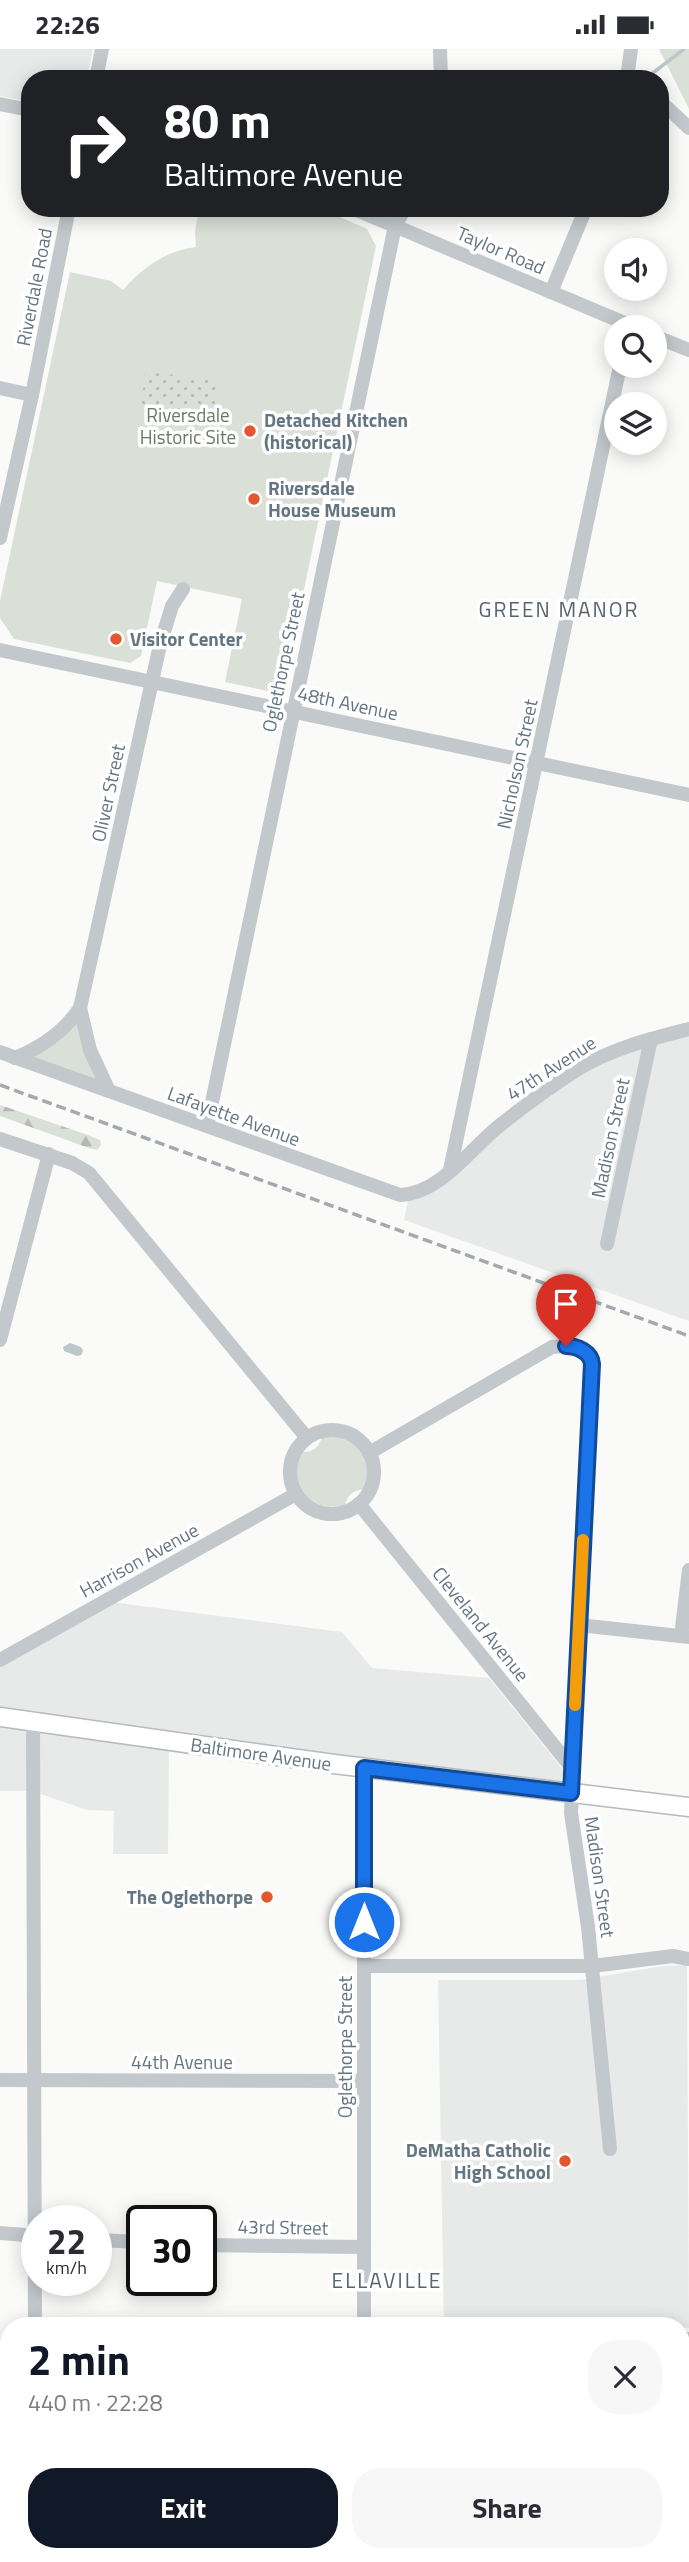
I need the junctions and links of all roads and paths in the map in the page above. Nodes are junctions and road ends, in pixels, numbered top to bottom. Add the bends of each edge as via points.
1 (102, 49) edge
2 (440, 49) edge
3 (631, 49) edge
4 (98, 70) edge
5 (441, 70) edge
6 (628, 70) edge
7 (0, 103) edge
8 (21, 108) edge
9 (669, 109) edge
10 (689, 128) edge
11 (67, 217) edge
12 (374, 217) edge
13 (400, 217) edge
14 (582, 217) edge
15 (395, 226) junction
16 (551, 292) junction
17 (604, 315) edge
18 (667, 341) edge
19 (689, 350) edge
20 (617, 378) edge
21 (0, 388) edge
22 (32, 395) junction
23 (0, 538) edge
24 (183, 589) dead end
25 (0, 650) edge
26 (152, 682) junction
27 (292, 711) junction
28 (536, 763) junction
29 (688, 791) edge
30 (80, 1008) junction
31 (689, 1029) edge
32 (651, 1039) junction
33 (0, 1052) edge
34 (15, 1058) junction
35 (109, 1091) junction
36 (207, 1126) junction
37 (0, 1139) edge
38 (49, 1154) junction
39 (450, 1170) junction
40 (607, 1244) dead end
41 (0, 1340) edge
42 (307, 1438) junction
43 (369, 1453) junction
44 (296, 1494) junction
45 (359, 1504) junction
46 (689, 1570) edge
47 (579, 1625) junction
48 (685, 1636) edge
49 (0, 1660) edge
50 (0, 1717) edge
51 (33, 1722) junction
52 (364, 1768) junction
53 (572, 1768) junction
54 (571, 1793) junction
55 (689, 1807) edge
56 (689, 1959) edge
57 (364, 1966) junction
58 (592, 1966) junction
59 (0, 2080) edge
60 (34, 2080) junction
61 (364, 2081) junction
62 (610, 2149) dead end
63 (36, 2205) edge
64 (0, 2233) edge
65 (21, 2235) edge
66 (217, 2245) edge
67 (363, 2247) junction
68 (35, 2296) edge
69 (35, 2317) edge
70 (364, 2317) edge

1 - 4 street
2 - 5 street
3 - 6 street
7 - 8 street
9 - 10 street
11 - 22 street, Riverdale Road
12 - 15 street, Taylor Road
13 - 15 street, Oglethorpe Street
14 - 16 street
15 - 16 street, Taylor Road
15 - 27 street, Oglethorpe Street
16 - 17 street, Taylor Road
18 - 19 street
20 - 28 street, Nicholson Street
21 - 22 street
22 - 23 street, Riverdale Road
24 - 26 street, Oliver Street via 167,621
25 - 26 street, 48th Avenue
26 - 27 street, 48th Avenue
26 - 30 street, Oliver Street
27 - 28 street, 48th Avenue
27 - 36 street, Oglethorpe Street
28 - 29 street, 48th Avenue
28 - 39 street, Nicholson Street
30 - 34 street, Oliver Street via 54,1037
30 - 35 street, Oliver Street via 90,1050
31 - 32 street, 47th Avenue
32 - 39 street, 47th Avenue via 613,1051 576,1071 498,1127
32 - 40 street, Madison Street
33 - 34 street, Lafayette Avenue
34 - 35 street, Lafayette Avenue
35 - 36 street, Lafayette Avenue
36 - 39 street, Lafayette Avenue via 400,1195 428,1187
37 - 38 street
38 - 41 street
38 - 42 street via 82,1167 114,1202
42 - 43 street via 322,1431 341,1431 360,1441
42 - 44 street via 290,1468
43 - 45 street via 373,1480
43 - 47 street, Madison Street via 552,1347 572,1346 591,1357
44 - 45 street via 324,1513 339,1514
44 - 49 street, Harrison Avenue
45 - 53 street, Cleveland Avenue
46 - 48 street
47 - 48 street
47 - 53 street, Madison Street
50 - 51 main road, Baltimore Avenue
51 - 52 main road, Baltimore Avenue
51 - 60 street
52 - 54 main road, Baltimore Avenue
52 - 57 street, Oglethorpe Street
53 - 54 street, Madison Street
54 - 55 main road, Baltimore Avenue
54 - 58 street, Madison Street
56 - 58 street via 673,1956
57 - 58 street
57 - 61 street, Oglethorpe Street
58 - 62 street, Madison Street
59 - 60 street, 44th Avenue
60 - 61 street, 44th Avenue
60 - 63 street
61 - 67 street, Oglethorpe Street
64 - 65 street
66 - 67 street, 43rd Street
67 - 70 street, Oglethorpe Street
68 - 69 street

